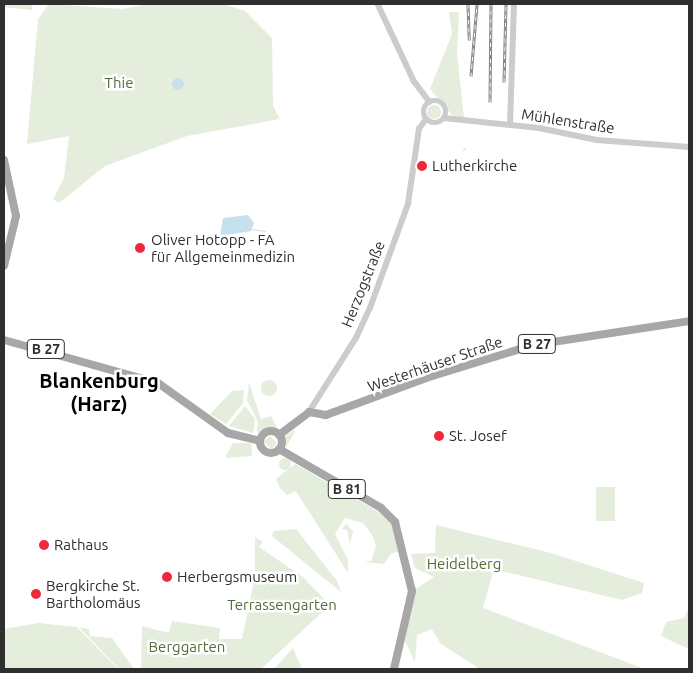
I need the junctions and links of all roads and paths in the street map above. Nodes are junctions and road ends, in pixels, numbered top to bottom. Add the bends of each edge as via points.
1 (378, 4) edge
2 (514, 4) edge
3 (430, 102) junction
4 (444, 118) junction
5 (426, 119) junction
6 (510, 125) junction
7 (689, 147) edge
8 (4, 160) edge
9 (4, 266) edge
10 (689, 320) edge
11 (4, 340) edge
12 (309, 412) junction
13 (279, 435) junction
14 (260, 441) junction
15 (279, 449) junction
16 (394, 669) edge

1 - 3 street via 414,81
2 - 6 street
3 - 4 street via 443,105
3 - 5 street via 424,110
4 - 5 street via 435,124
4 - 6 street, Mühlenstraße
5 - 12 street, Herzogstraße via 419,130 408,204 370,308 356,338
6 - 7 street, Mühlenstraße via 597,140
8 - 9 main road via 16,216
10 - 12 main road, Westerhäuser Straße / B 27 via 552,340 426,378 326,415
11 - 14 main road, B 27 via 158,383 228,434
12 - 13 main road, Herzogstraße / B 27
13 - 14 main road, B 27 via 268,432
13 - 15 main road
14 - 15 main road, B 27 via 266,452
15 - 16 main road, B 81 via 381,508 395,522 412,591

